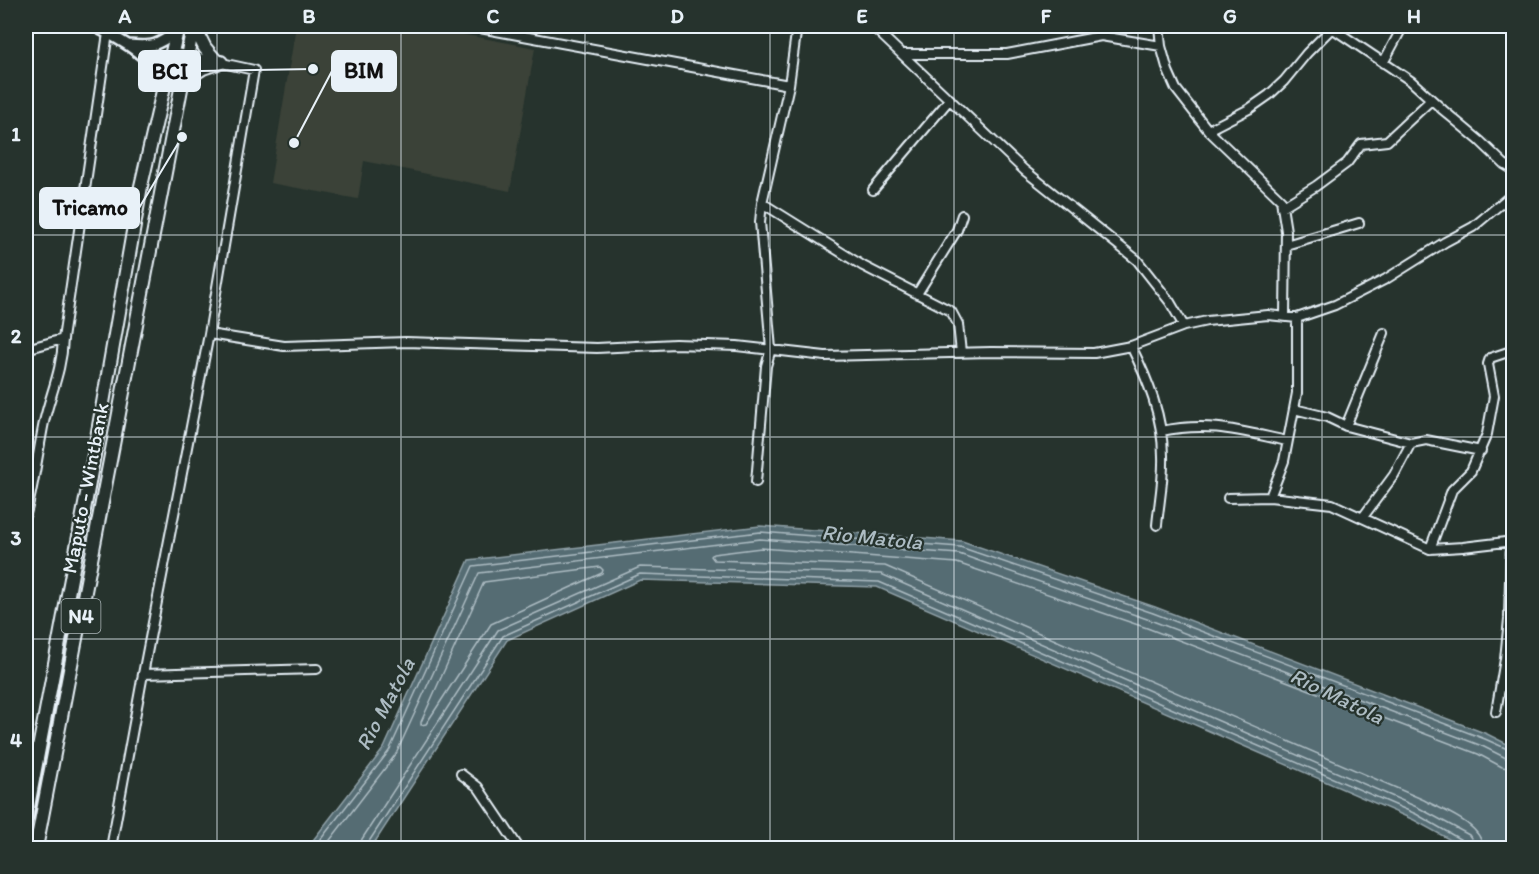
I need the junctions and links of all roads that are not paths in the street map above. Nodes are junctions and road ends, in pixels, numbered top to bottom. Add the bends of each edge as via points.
1 (94, 26) edge
2 (193, 26) edge
3 (469, 26) edge
4 (797, 26) edge
5 (872, 26) edge
6 (1159, 26) edge
7 (1403, 26) edge
8 (1330, 27) edge
9 (177, 28) edge
10 (108, 33) junction
11 (128, 45) junction
12 (1161, 46) junction
13 (171, 52) junction
14 (903, 54) junction
15 (188, 56) junction
16 (218, 61) junction
17 (1383, 63) junction
18 (183, 81) junction
19 (789, 85) junction
20 (163, 88) junction
21 (950, 99) junction
22 (1431, 100) junction
23 (1208, 130) junction
24 (1514, 170) edge
25 (873, 190) dead end
26 (1512, 195) edge
27 (762, 203) junction
28 (1282, 207) junction
29 (962, 215) dead end
30 (1359, 224) dead end
31 (1286, 245) junction
32 (916, 294) junction
33 (1286, 316) junction
34 (1297, 318) junction
35 (1184, 326) junction
36 (1384, 333) dead end
37 (209, 334) junction
38 (63, 339) junction
39 (1131, 346) junction
40 (26, 349) edge
41 (771, 349) junction
42 (1514, 350) edge
43 (961, 353) junction
44 (1294, 410) junction
45 (1346, 426) junction
46 (1161, 431) junction
47 (1287, 441) junction
48 (1411, 443) junction
49 (1481, 451) junction
50 (756, 482) dead end
51 (1270, 497) junction
52 (1228, 498) dead end
53 (26, 514) edge
54 (1363, 517) junction
55 (1157, 525) dead end
56 (1512, 540) edge
57 (1430, 549) junction
58 (1511, 619) edge
59 (317, 669) dead end
60 (142, 674) junction
61 (1496, 712) dead end
62 (461, 774) dead end
63 (26, 817) edge
64 (36, 849) edge
65 (111, 849) edge
66 (519, 849) edge

1 - 10 street
2 - 15 highway, N4
2 - 16 highway via 205,48
3 - 19 street
4 - 19 street
5 - 14 street
6 - 12 street
7 - 17 street
8 - 17 street
8 - 23 street via 1269,95
9 - 11 street via 159,45
9 - 13 highway, N4
10 - 11 street
10 - 38 street
11 - 20 street via 155,70
12 - 14 street via 1101,36 1007,54
12 - 23 street via 1176,89
13 - 15 street
13 - 20 highway, N4
14 - 21 street
15 - 16 street
15 - 18 highway, N4
16 - 18 highway
16 - 37 street via 254,70
17 - 22 street
18 - 64 highway, Maputo - Wintbank / N4
19 - 27 street
20 - 63 highway, Maputo - Wintbank / N4 via 141,186
21 - 25 street
21 - 35 street via 1024,170 1137,260
22 - 24 street
22 - 28 street via 1387,141 1361,144 1347,163
23 - 28 street via 1281,200
26 - 34 street via 1473,227 1386,279 1335,305
27 - 32 street
27 - 41 street via 760,222
28 - 31 street
29 - 32 street via 957,230
30 - 31 street
31 - 33 street
32 - 43 street via 951,310 958,324
33 - 34 street
33 - 35 street
34 - 44 street
35 - 39 street
36 - 45 street
37 - 41 street via 284,346 406,342 597,348 675,344
37 - 60 street
38 - 40 street
38 - 53 street via 62,360 45,419
39 - 43 street via 1094,353
39 - 46 street via 1156,407
41 - 43 street via 825,356
41 - 50 street via 766,366
42 - 49 street via 1490,358 1488,364 1494,396
44 - 45 street via 1327,417
44 - 47 street
45 - 48 street
46 - 47 street via 1183,426 1218,426
46 - 55 street via 1163,457
47 - 51 street
48 - 49 street via 1426,440
48 - 54 street via 1394,475
49 - 57 street via 1471,471 1452,489
51 - 52 street
51 - 54 street via 1332,504
54 - 57 street
56 - 57 street
56 - 58 street
58 - 61 street
59 - 60 street
60 - 65 street
62 - 66 street via 478,787

